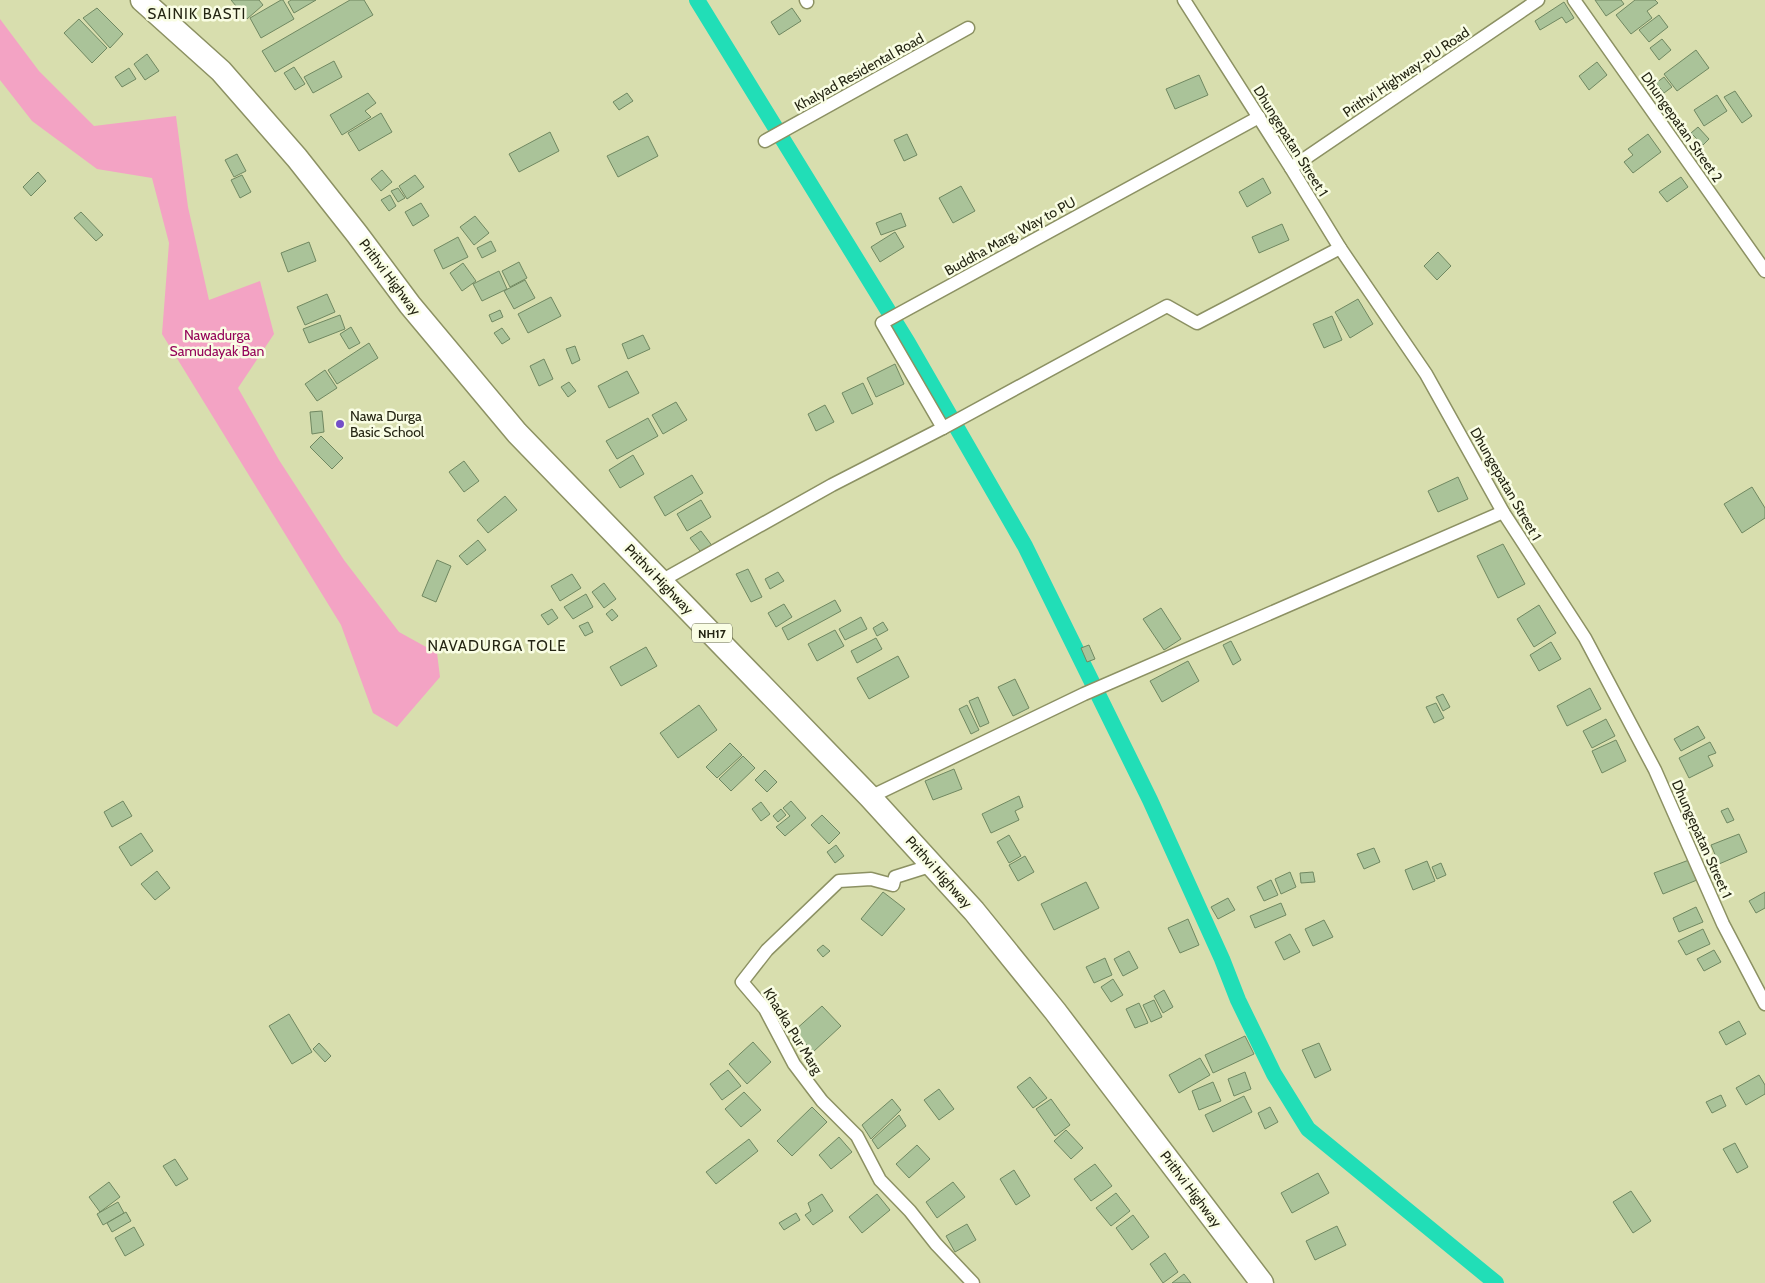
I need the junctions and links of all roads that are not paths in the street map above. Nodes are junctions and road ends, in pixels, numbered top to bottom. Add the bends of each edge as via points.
1 (142, 0) edge
2 (1184, 0) edge
3 (1538, 0) edge
4 (1574, 0) edge
5 (968, 28) dead end
6 (1259, 117) junction
7 (765, 141) dead end
8 (1291, 168) junction
9 (1340, 248) junction
10 (1765, 271) edge
11 (943, 428) junction
12 (1503, 512) junction
13 (661, 581) junction
14 (870, 797) junction
15 (932, 865) junction
16 (1765, 1004) edge
17 (973, 1283) edge
18 (1262, 1283) edge

1 - 13 highway, Prithvi Highway / NH17 via 221,71 297,158 410,305 492,404
2 - 6 street, Dhungepatan Street 1
3 - 8 street, Prithvi Highway-PU Road
4 - 10 street, Dhungepatan Street 2
5 - 7 street, Khalyad Residental Road
6 - 8 street, Dhungepatan Street 1
6 - 11 street, Buddha Marg, Way to PU via 882,323
8 - 9 street, Dhungepatan Street 1
9 - 11 street via 1197,323 1167,306
9 - 12 street, Dhungepatan Street 1 via 1426,374
11 - 13 street via 832,485
12 - 14 street via 1089,692
12 - 16 street, Dhungepatan Street 1 via 1585,638 1655,770 1723,924
13 - 14 highway, Prithvi Highway / NH17
14 - 15 highway, Prithvi Highway / NH17
15 - 17 street, Khadka Pur Marg via 895,877 893,885 871,879 839,881 767,950 742,982 765,1009 794,1064 822,1101 857,1136 880,1180
15 - 18 highway, Prithvi Highway / NH17 via 974,911 1055,1012

